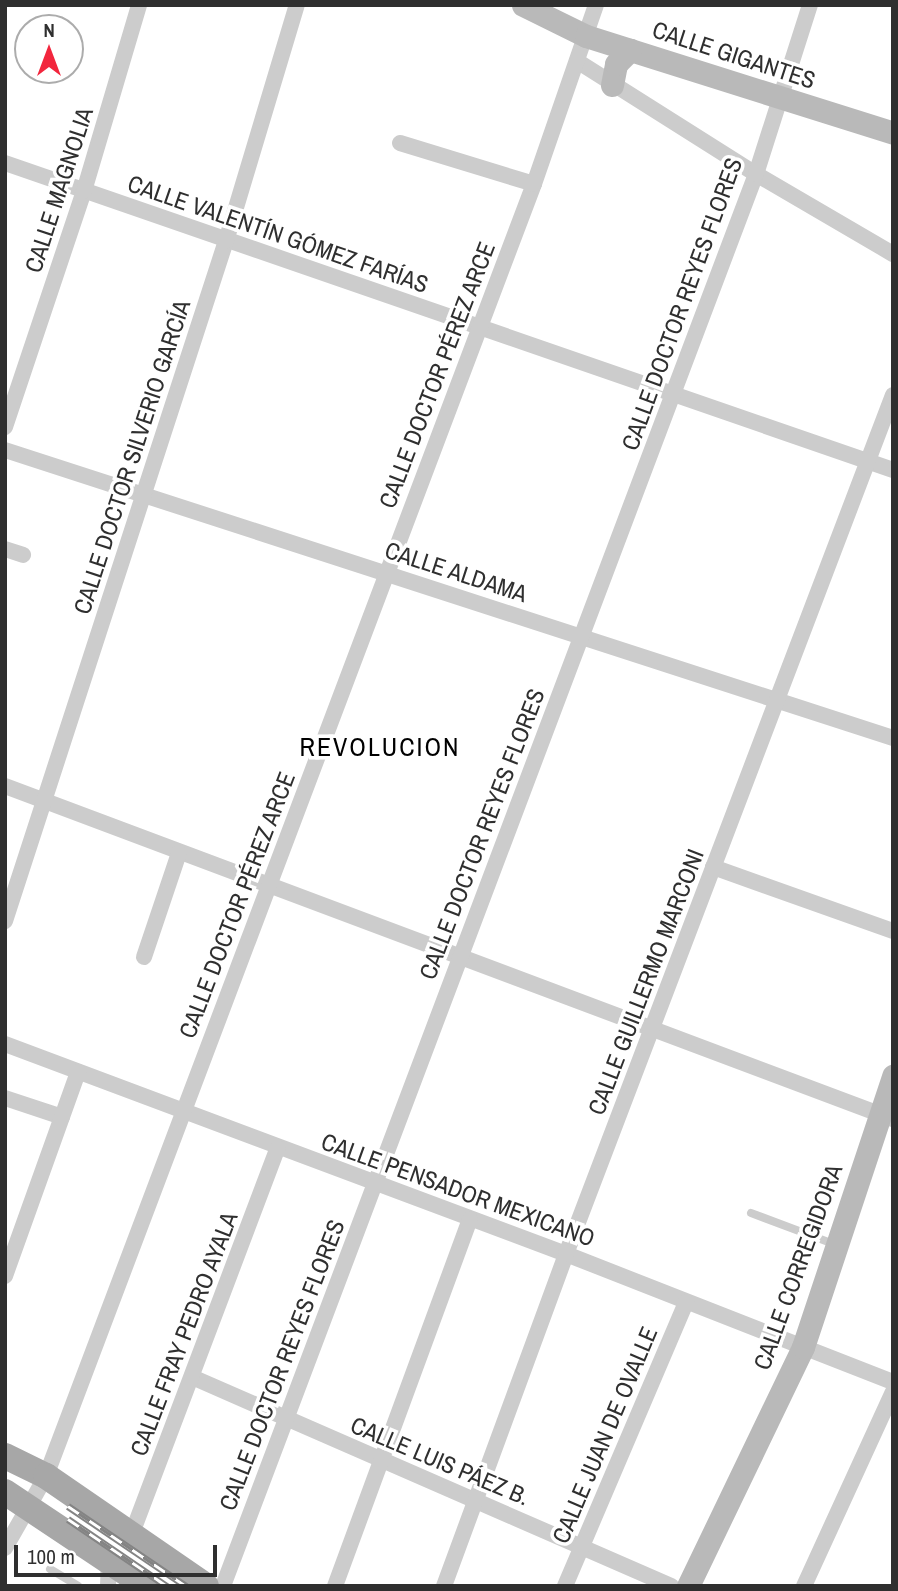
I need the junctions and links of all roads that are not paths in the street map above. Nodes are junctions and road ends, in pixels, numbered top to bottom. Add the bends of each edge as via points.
1 (139, 5) edge
2 (297, 5) edge
3 (523, 5) edge
4 (596, 5) edge
5 (810, 5) edge
6 (586, 36) junction
7 (630, 50) junction
8 (577, 61) junction
9 (612, 85) junction
10 (780, 98) junction
11 (893, 133) edge
12 (400, 143) dead end
13 (5, 163) edge
14 (756, 174) junction
15 (534, 184) junction
16 (84, 191) junction
17 (226, 241) junction
18 (893, 254) edge
19 (480, 327) junction
20 (893, 395) edge
21 (672, 396) junction
22 (5, 426) edge
23 (5, 450) edge
24 (867, 461) junction
25 (893, 470) edge
26 (145, 493) junction
27 (5, 549) edge
28 (23, 555) dead end
29 (386, 573) junction
30 (583, 638) junction
31 (776, 701) junction
32 (893, 738) edge
33 (5, 786) edge
34 (44, 801) junction
35 (179, 853) junction
36 (713, 867) junction
37 (269, 885) junction
38 (5, 921) edge
39 (893, 931) edge
40 (459, 956) junction
41 (144, 957) dead end
42 (652, 1028) junction
43 (5, 1044) edge
44 (78, 1072) junction
45 (893, 1076) edge
46 (5, 1098) edge
47 (183, 1113) junction
48 (887, 1116) edge
49 (62, 1117) junction
50 (278, 1148) junction
51 (374, 1183) junction
52 (751, 1213) dead end
53 (470, 1219) junction
54 (837, 1245) junction
55 (566, 1255) junction
56 (5, 1276) edge
57 (686, 1302) junction
58 (803, 1347) junction
59 (192, 1377) junction
60 (893, 1382) edge
61 (893, 1392) edge
62 (286, 1419) junction
63 (5, 1456) edge
64 (381, 1460) junction
65 (46, 1476) junction
66 (5, 1492) edge
67 (476, 1501) junction
68 (31, 1507) junction
69 (131, 1536) junction
70 (582, 1546) junction
71 (5, 1548) edge
72 (50, 1569) dead end
73 (108, 1573) edge
74 (78, 1586) edge
75 (146, 1586) edge
76 (206, 1586) edge
77 (223, 1586) edge
78 (335, 1586) edge
79 (444, 1586) edge
80 (565, 1586) edge
81 (671, 1586) edge
82 (688, 1586) edge
83 (804, 1586) edge

1 - 16 street, CALLE MAGNOLIA
2 - 17 street, CALLE DOCTOR SILVERIO GARCÍA
3 - 6 street, CALLE GIGANTES
4 - 6 street, CALLE DOCTOR PÉREZ ARCE
5 - 10 street, CALLE DOCTOR REYES FLORES
6 - 7 street, CALLE GIGANTES
6 - 8 street, CALLE DOCTOR PÉREZ ARCE
7 - 9 street via 616,64
7 - 10 street, CALLE GIGANTES
8 - 9 street
8 - 15 street, CALLE DOCTOR PÉREZ ARCE
9 - 14 street
10 - 11 street, CALLE GIGANTES
10 - 14 street, CALLE DOCTOR REYES FLORES
12 - 15 street
13 - 16 street, CALLE VALENTÍN GÓMEZ FARÍAS
14 - 18 street
14 - 21 street, CALLE DOCTOR REYES FLORES
15 - 19 street, CALLE DOCTOR PÉREZ ARCE
16 - 17 street, CALLE VALENTÍN GÓMEZ FARÍAS
16 - 22 street, CALLE MAGNOLIA
17 - 19 street, CALLE VALENTÍN GÓMEZ FARÍAS
17 - 26 street, CALLE DOCTOR SILVERIO GARCÍA
19 - 21 street, CALLE VALENTÍN GÓMEZ FARÍAS
19 - 29 street, CALLE DOCTOR PÉREZ ARCE
20 - 24 street, CALLE GUILLERMO MARCONI
21 - 24 street, CALLE VALENTÍN GÓMEZ FARÍAS
21 - 30 street, CALLE DOCTOR REYES FLORES
23 - 26 street, CALLE ALDAMA
24 - 25 street, CALLE VALENTÍN GÓMEZ FARÍAS
24 - 31 street, CALLE GUILLERMO MARCONI
26 - 29 street, CALLE ALDAMA
26 - 34 street, CALLE DOCTOR SILVERIO GARCÍA
27 - 28 street
29 - 30 street, CALLE ALDAMA
29 - 37 street, CALLE DOCTOR PÉREZ ARCE
30 - 31 street, CALLE ALDAMA
30 - 40 street, CALLE DOCTOR REYES FLORES
31 - 32 street, CALLE ALDAMA
31 - 36 street, CALLE GUILLERMO MARCONI
33 - 34 street
34 - 35 street
34 - 38 street, CALLE DOCTOR SILVERIO GARCÍA
35 - 37 street
35 - 41 street
36 - 39 street
36 - 42 street, CALLE GUILLERMO MARCONI
37 - 40 street
37 - 47 street, CALLE DOCTOR PÉREZ ARCE
40 - 42 street
40 - 51 street, CALLE DOCTOR REYES FLORES
42 - 48 street
42 - 55 street, CALLE GUILLERMO MARCONI
43 - 44 street, CALLE PENSADOR MEXICANO
44 - 47 street, CALLE PENSADOR MEXICANO
44 - 49 street
45 - 48 street, CALLE CORREGIDORA
46 - 49 street
47 - 50 street, CALLE PENSADOR MEXICANO
47 - 65 street, CALLE DOCTOR PÉREZ ARCE
48 - 54 street, CALLE CORREGIDORA
49 - 56 street
50 - 51 street, CALLE PENSADOR MEXICANO
50 - 59 street, CALLE FRAY PEDRO AYALA
51 - 53 street, CALLE PENSADOR MEXICANO
51 - 62 street, CALLE DOCTOR REYES FLORES
52 - 54 lane
53 - 55 street, CALLE PENSADOR MEXICANO
53 - 64 street
54 - 58 street, CALLE CORREGIDORA
55 - 57 street, CALLE PENSADOR MEXICANO
55 - 67 street, CALLE GUILLERMO MARCONI
57 - 58 street, CALLE PENSADOR MEXICANO
57 - 70 street, CALLE JUAN DE OVALLE
58 - 60 street, CALLE PENSADOR MEXICANO
58 - 82 street, CALLE CORREGIDORA
59 - 62 street, CALLE LUIS PÁEZ B.
59 - 69 street, CALLE FRAY PEDRO AYALA
61 - 83 street
62 - 64 street, CALLE LUIS PÁEZ B.
62 - 77 street, CALLE DOCTOR REYES FLORES
63 - 65 main road
64 - 67 street, CALLE LUIS PÁEZ B.
64 - 78 street
65 - 68 street, CALLE DOCTOR PÉREZ ARCE
65 - 69 main road
66 - 68 main road
67 - 70 street, CALLE LUIS PÁEZ B.
67 - 79 street, CALLE GUILLERMO MARCONI
68 - 71 street, CALLE DOCTOR PÉREZ ARCE
68 - 73 main road
69 - 76 main road
70 - 80 street, CALLE JUAN DE OVALLE
70 - 81 street, CALLE LUIS PÁEZ B.
72 - 74 lane
73 - 75 main road

